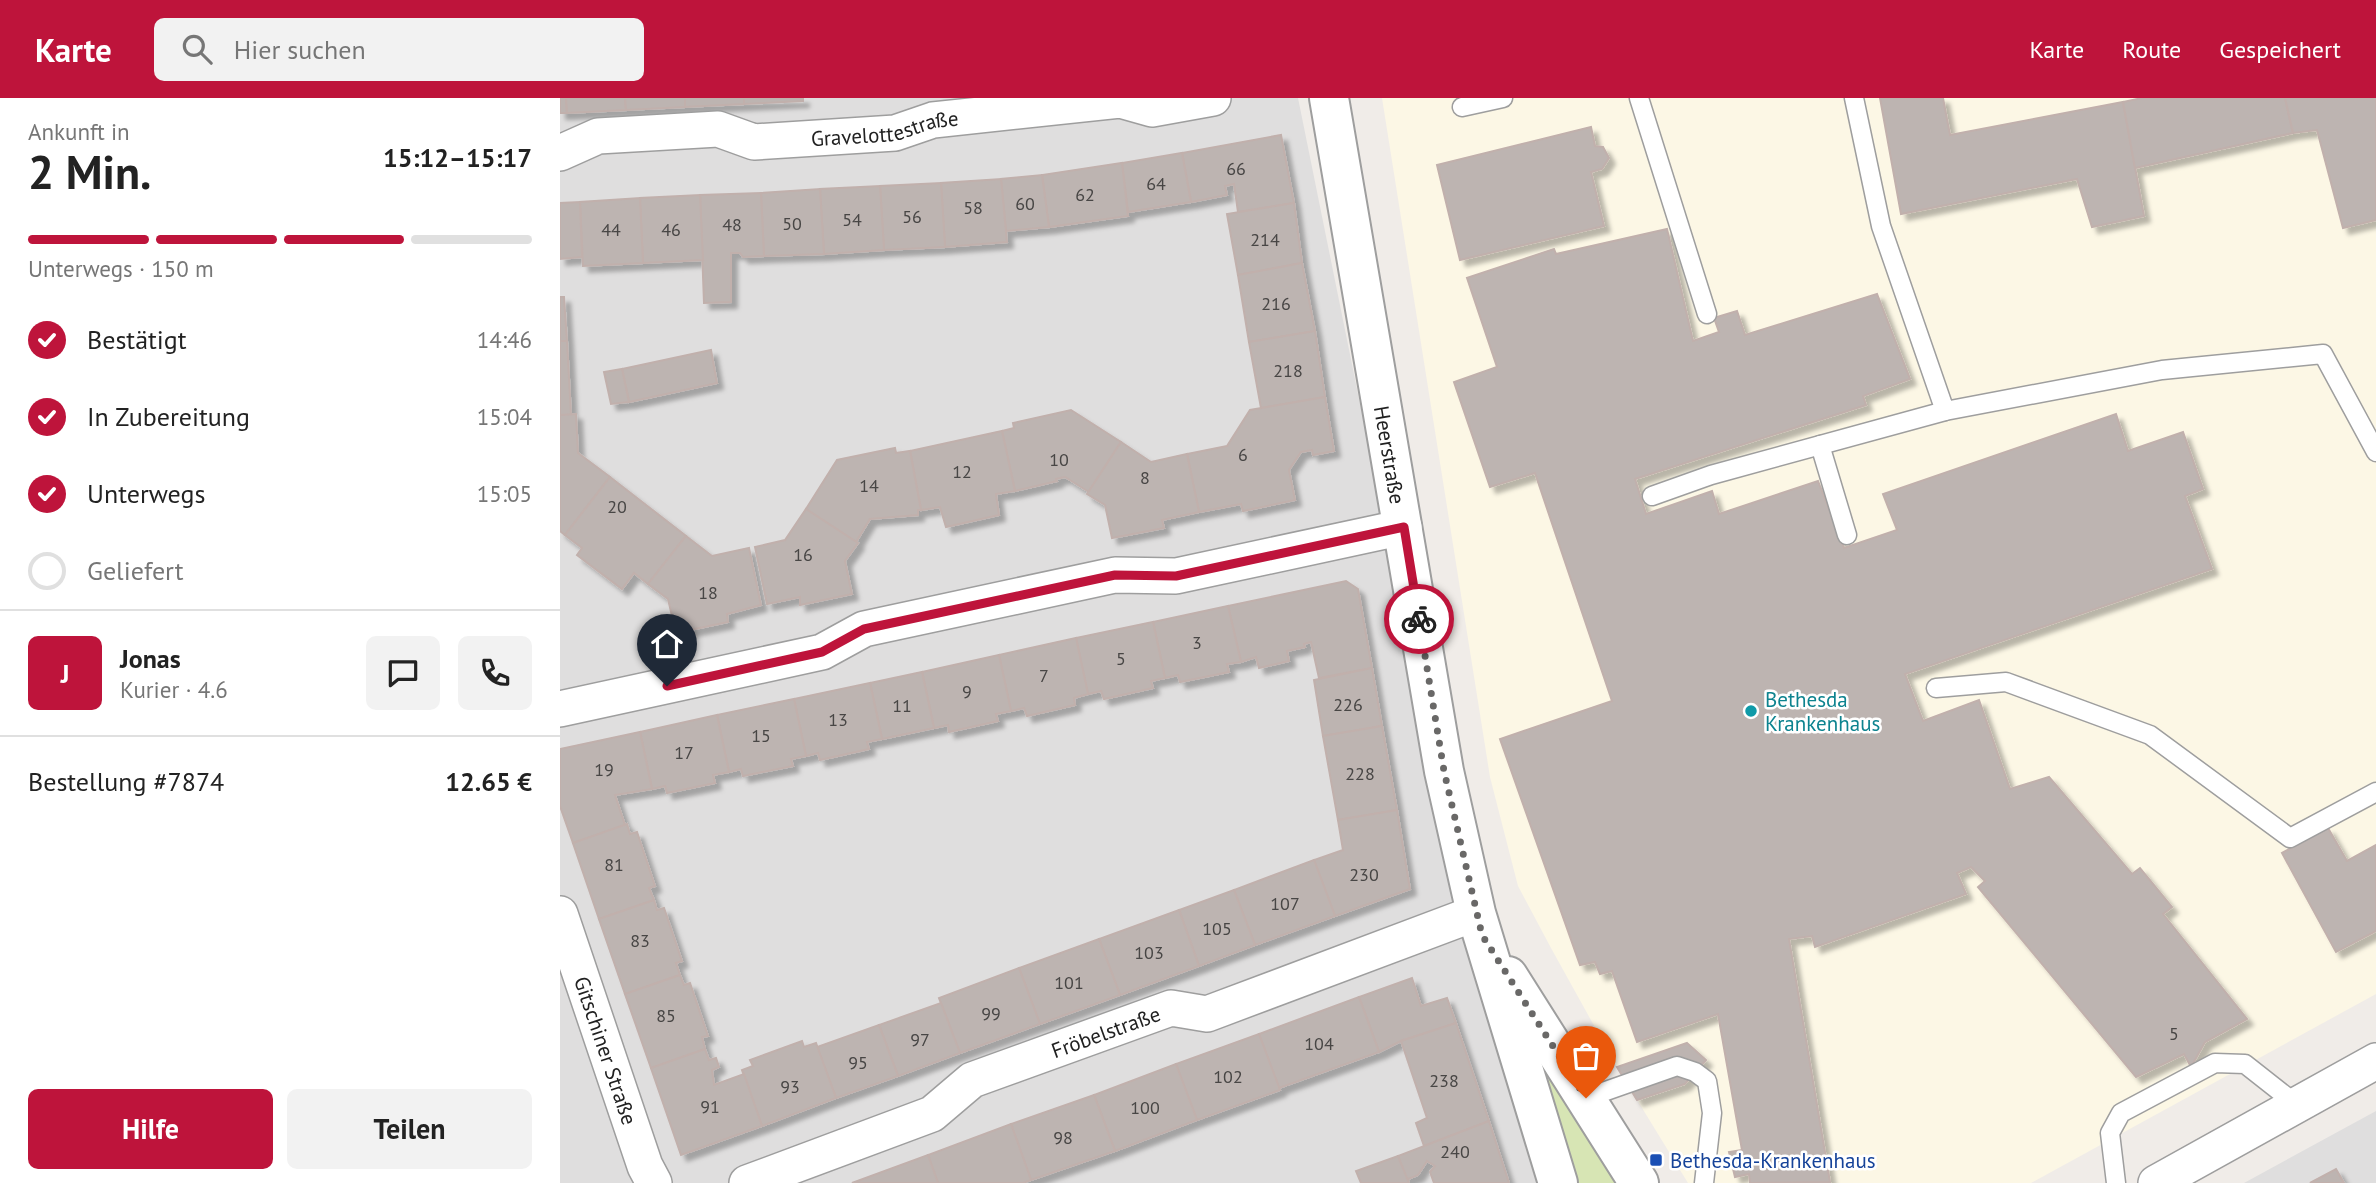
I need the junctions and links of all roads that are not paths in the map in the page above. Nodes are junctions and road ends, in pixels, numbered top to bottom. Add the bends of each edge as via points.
1 (1213, 98) edge
2 (1329, 98) edge
3 (1503, 98) edge
4 (1639, 98) edge
5 (1854, 98) edge
6 (1462, 107) dead end
7 (560, 153) edge
8 (1707, 314) dead end
9 (1945, 411) junction
10 (1820, 444) junction
11 (2376, 452) edge
12 (1652, 496) dead end
13 (1404, 527) junction
14 (1847, 535) dead end
15 (1936, 688) dead end
16 (560, 709) edge
17 (2376, 792) edge
18 (560, 914) edge
19 (1479, 924) junction
20 (2376, 1061) edge
21 (1586, 1098) junction
22 (2297, 1105) junction
23 (654, 1183) edge
24 (747, 1183) edge
25 (1558, 1183) edge
26 (1639, 1183) edge
27 (1704, 1183) edge
28 (2116, 1183) edge
29 (2156, 1183) edge

1 - 7 street, Gravelottestraße via 1152,108 1120,100 933,120 895,133 754,142 719,129 598,136
2 - 13 street, Heerstraße
3 - 6 lane
4 - 8 lane
5 - 9 lane via 1881,226
9 - 10 lane
9 - 11 lane via 2162,370 2323,354
10 - 12 lane
10 - 14 lane
13 - 16 street via 1176,576 1115,575 864,629 822,652
13 - 19 street, Heerstraße via 1444,771
15 - 17 lane via 2006,682 2150,735 2290,838
18 - 23 street, Gitschiner Straße
19 - 21 street, Heerstraße
19 - 24 street, Fröbelstraße via 1208,1014 1171,1008 972,1080 932,1114
19 - 25 street, Heerstraße
20 - 22 street
21 - 26 street, Heerstraße
21 - 27 lane via 1677,1066 1707,1081 1712,1113
22 - 28 lane via 2245,1064 2215,1063 2121,1113 2110,1133
22 - 29 street

